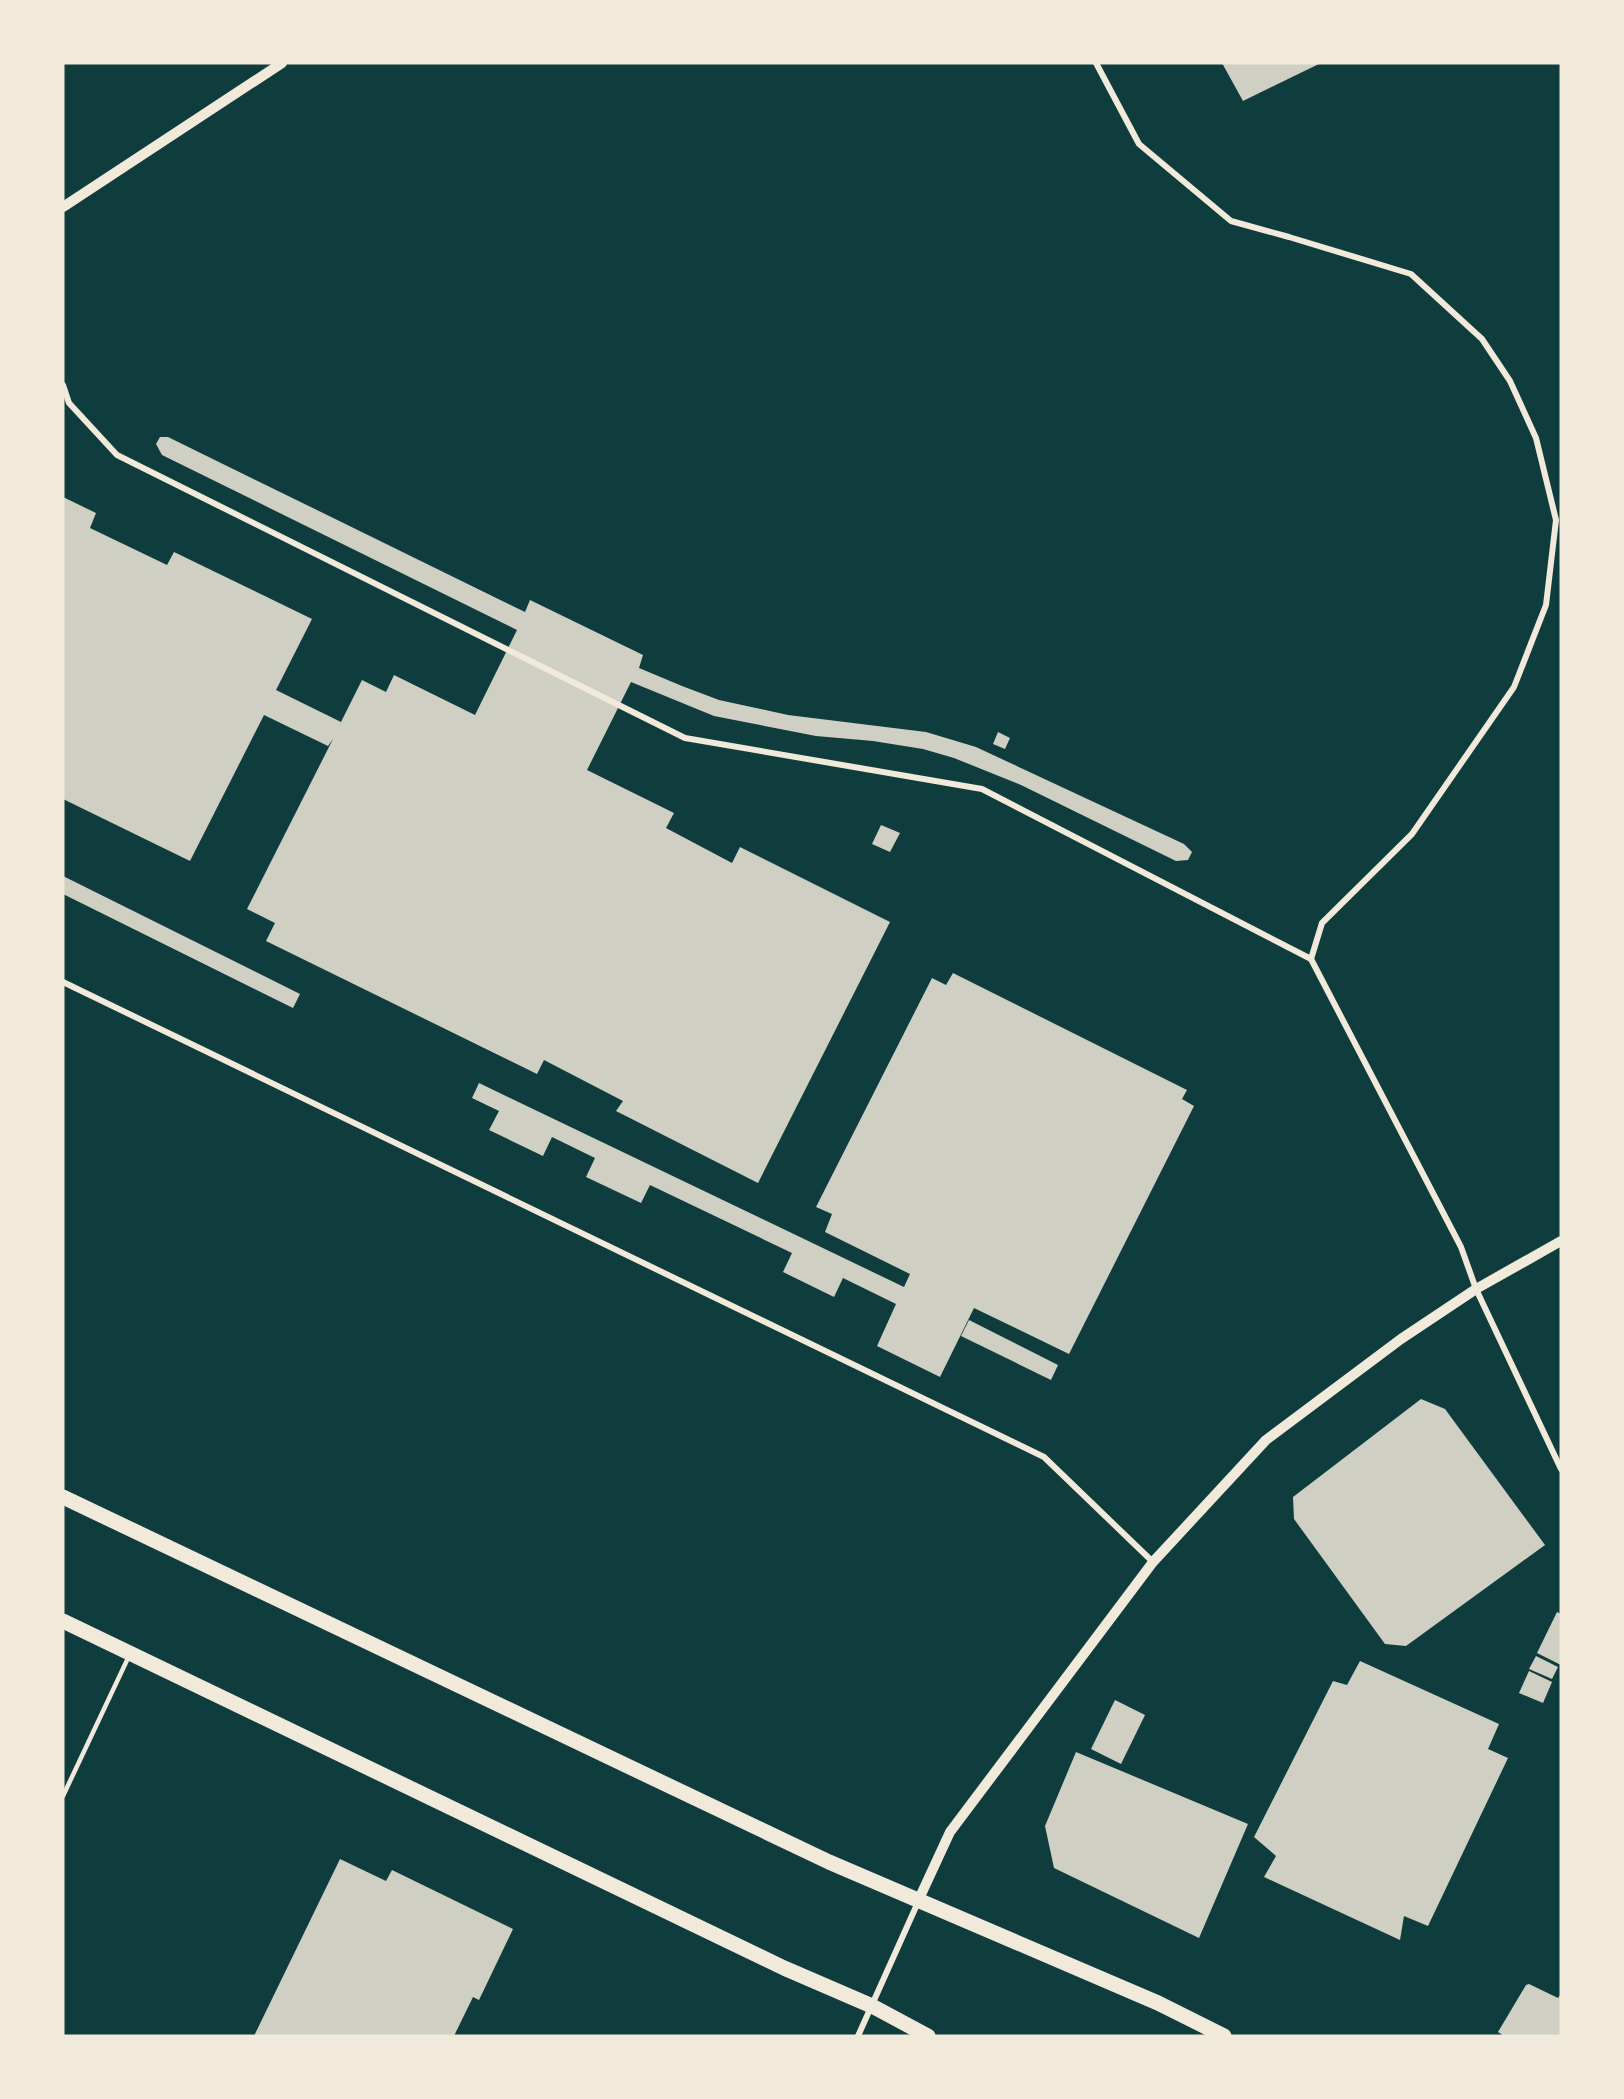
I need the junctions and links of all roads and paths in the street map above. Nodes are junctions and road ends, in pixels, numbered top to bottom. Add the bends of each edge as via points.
1 (282, 63) edge
2 (1096, 63) edge
3 (63, 207) edge
4 (63, 385) edge
5 (1311, 959) junction
6 (63, 982) edge
7 (1561, 1241) edge
8 (1476, 1289) junction
9 (1561, 1469) edge
10 (63, 1497) edge
11 (1153, 1562) junction
12 (63, 1621) edge
13 (130, 1654) junction
14 (63, 1796) edge
15 (919, 1899) junction
16 (872, 2006) junction
17 (858, 2036) edge
18 (928, 2036) edge
19 (1224, 2036) edge

1 - 3 street
2 - 5 street via 1139,144 1230,221 1411,274 1482,339 1510,381 1536,438 1556,520 1546,605 1514,687 1412,834 1322,923
4 - 5 street via 69,403 117,456 685,738 982,789
5 - 8 street via 1461,1247
6 - 11 street via 1044,1457
7 - 8 street
8 - 9 street
8 - 11 street via 1401,1339 1266,1440
10 - 15 main road via 829,1862
11 - 15 street via 950,1832
12 - 13 main road
13 - 14 lane
13 - 16 main road via 784,1968
15 - 16 street
15 - 19 main road via 1158,2003
16 - 17 street
16 - 18 main road

